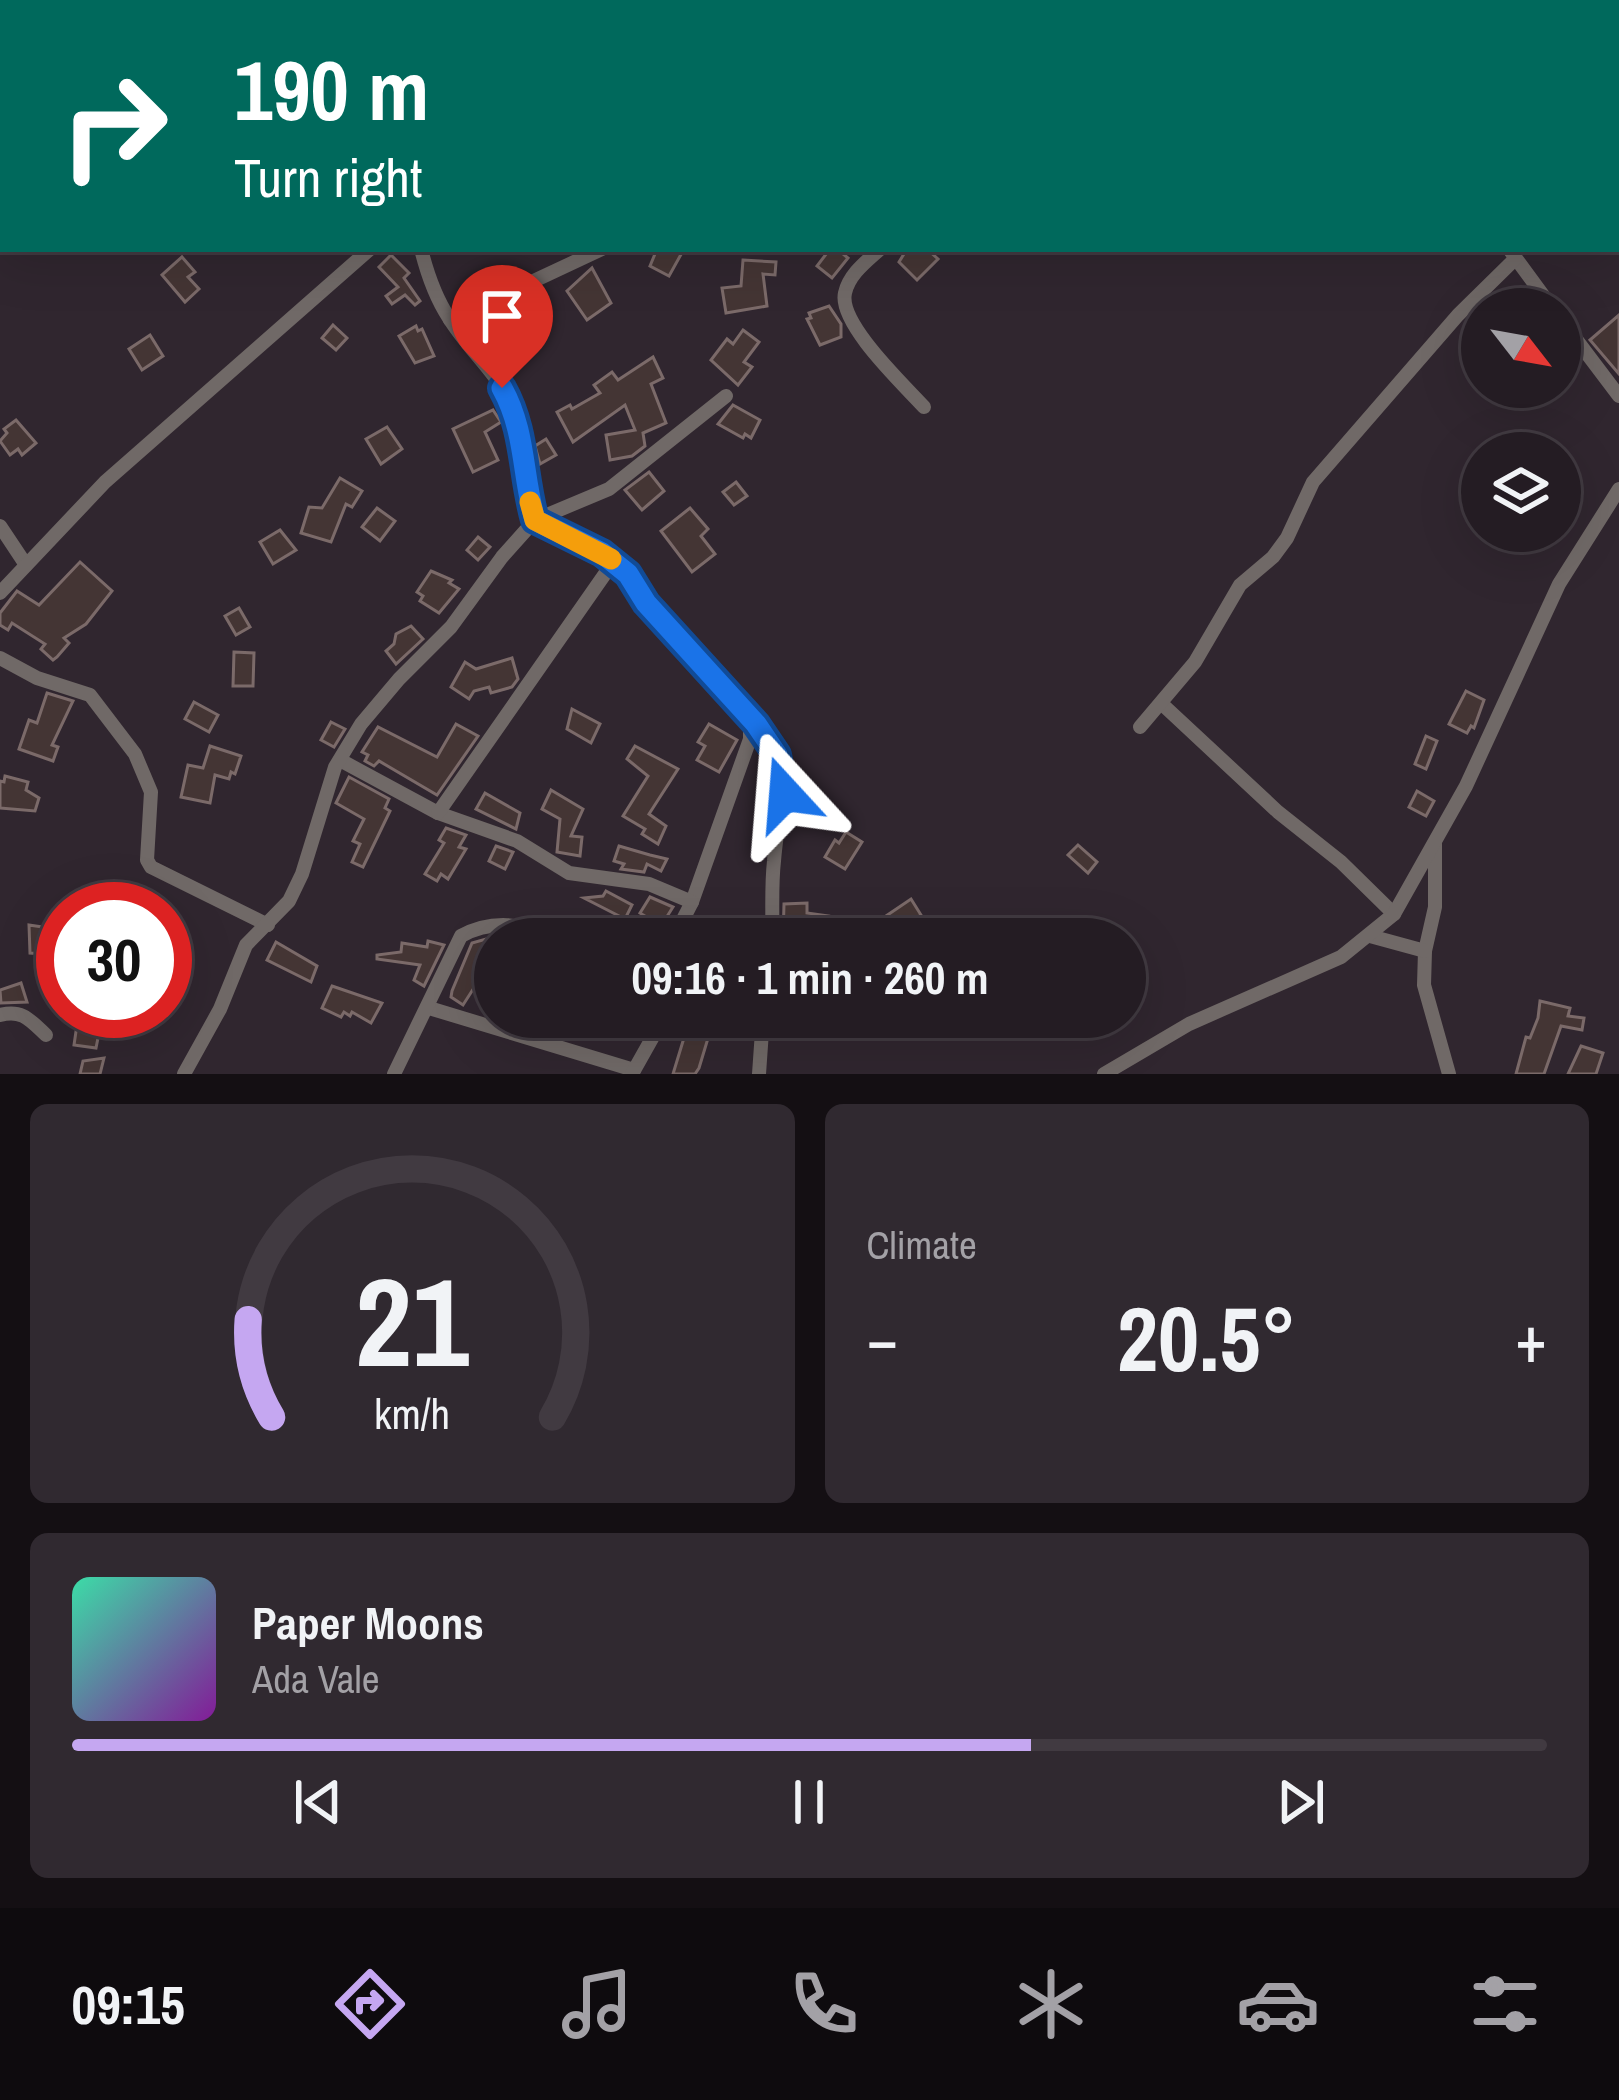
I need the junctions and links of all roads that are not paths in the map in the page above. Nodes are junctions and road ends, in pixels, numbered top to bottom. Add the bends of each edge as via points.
1 (367, 252) edge
2 (422, 252) edge
3 (596, 252) edge
4 (877, 252) edge
5 (1512, 254) edge
6 (1537, 288) edge
7 (450, 320) junction
8 (1581, 346) edge
9 (726, 396) dead end
10 (1619, 396) edge
11 (924, 407) dead end
12 (1619, 489) edge
13 (535, 520) junction
14 (0, 526) edge
15 (614, 561) junction
16 (26, 565) junction
17 (0, 593) edge
18 (0, 658) edge
19 (1162, 704) junction
20 (744, 715) junction
21 (1140, 727) dead end
22 (340, 760) junction
23 (438, 813) junction
24 (1435, 844) junction
25 (692, 902) junction
26 (1394, 914) junction
27 (684, 918) edge
28 (773, 918) edge
29 (268, 925) junction
30 (474, 929) edge
31 (1370, 936) junction
32 (1425, 951) junction
33 (428, 1008) junction
34 (0, 1015) edge
35 (36, 1026) edge
36 (652, 1038) edge
37 (762, 1038) edge
38 (633, 1072) edge
39 (184, 1074) edge
40 (394, 1074) edge
41 (759, 1074) edge
42 (1104, 1074) edge
43 (1449, 1074) edge

1 - 16 street via 105,482
2 - 7 street
3 - 7 street
4 - 11 street via 855,273 844,306
5 - 6 street
5 - 19 street via 1313,482 1287,538 1240,585
7 - 13 street via 513,408
8 - 10 street
9 - 13 street via 609,489
12 - 24 street via 1559,584
13 - 15 street
13 - 22 street
14 - 16 street
15 - 20 street
15 - 23 street
16 - 17 street
18 - 29 street via 90,695 136,754 151,793 152,867
19 - 21 street
19 - 26 street
20 - 25 street via 750,739
20 - 28 street via 777,755 785,794
22 - 23 street
22 - 29 street via 302,874
23 - 25 street via 517,841 569,874 649,884
24 - 26 street
24 - 32 street
25 - 27 street
26 - 31 street
29 - 39 street via 246,945
30 - 33 street via 461,936
31 - 32 street
31 - 42 street
32 - 43 street via 1429,1008
33 - 38 street
33 - 40 street
34 - 35 street via 14,1011
36 - 38 street
37 - 41 street

